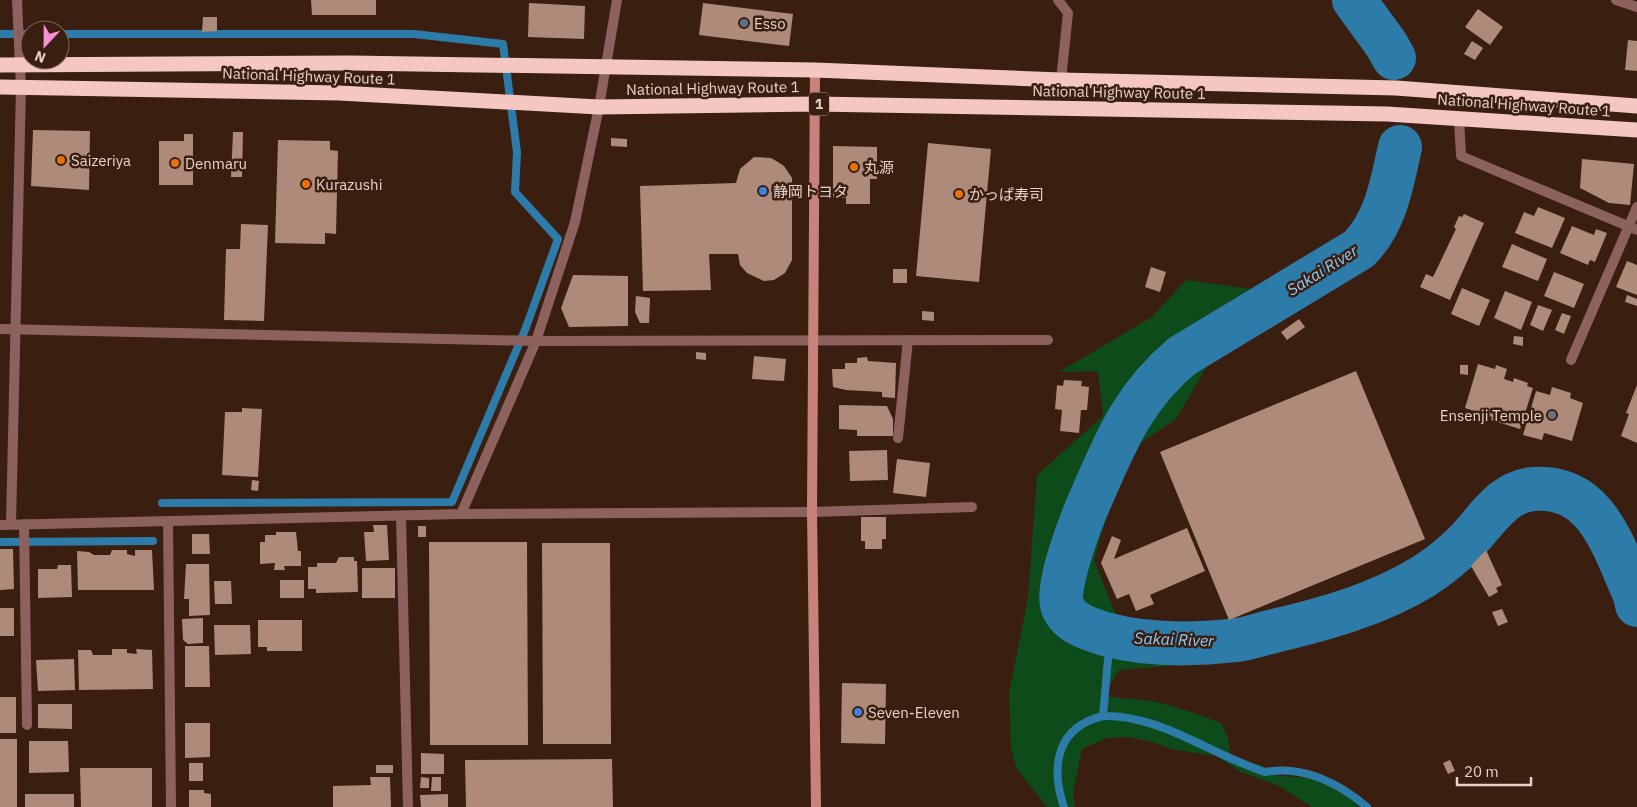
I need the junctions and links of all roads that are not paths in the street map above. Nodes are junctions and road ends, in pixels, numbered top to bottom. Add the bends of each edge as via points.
1 (17, 0) edge
2 (617, 0) edge
3 (1058, 0) edge
4 (1616, 0) edge
5 (1637, 7) edge
6 (0, 65) edge
7 (19, 65) junction
8 (606, 68) junction
9 (815, 70) junction
10 (1061, 80) junction
11 (0, 87) edge
12 (22, 87) junction
13 (815, 104) junction
14 (1637, 106) edge
15 (599, 107) junction
16 (1459, 118) junction
17 (1637, 130) edge
18 (1637, 207) edge
19 (1632, 228) edge
20 (0, 329) edge
21 (15, 329) junction
22 (812, 340) junction
23 (908, 340) junction
24 (1048, 340) dead end
25 (536, 342) junction
26 (1570, 360) dead end
27 (898, 438) dead end
28 (972, 507) dead end
29 (812, 512) junction
30 (461, 514) junction
31 (401, 516) junction
32 (168, 522) junction
33 (11, 524) junction
34 (24, 524) junction
35 (0, 525) edge
36 (27, 726) dead end
37 (171, 807) edge
38 (408, 807) edge
39 (816, 807) edge

1 - 7 street
2 - 8 street
3 - 10 street via 1068,13
4 - 5 street
6 - 7 highway, National Highway Route 1 / 1
7 - 8 highway, National Highway Route 1 / 1 via 350,64
7 - 12 street
8 - 9 highway, National Highway Route 1 / 1
8 - 15 street
9 - 10 highway, National Highway Route 1 / 1
9 - 13 street
10 - 14 highway, National Highway Route 1 / 1 via 1396,88
11 - 12 highway, National Highway Route 1 / 1
12 - 15 highway, National Highway Route 1 / 1 via 338,93
12 - 21 street
13 - 15 highway, National Highway Route 1 / 1
13 - 16 highway, National Highway Route 1 / 1
13 - 22 street
15 - 25 street via 575,222
16 - 17 highway, National Highway Route 1 / 1
16 - 19 street via 1461,156
18 - 19 street
19 - 26 street
20 - 21 street
21 - 25 street
21 - 33 street
22 - 23 street
22 - 25 street
22 - 29 street
23 - 24 street
23 - 27 street
25 - 30 street
28 - 29 street
29 - 30 street
29 - 39 street
30 - 31 street
31 - 32 street
31 - 38 street
32 - 34 street
32 - 37 street
33 - 34 street
33 - 35 street
34 - 36 street

